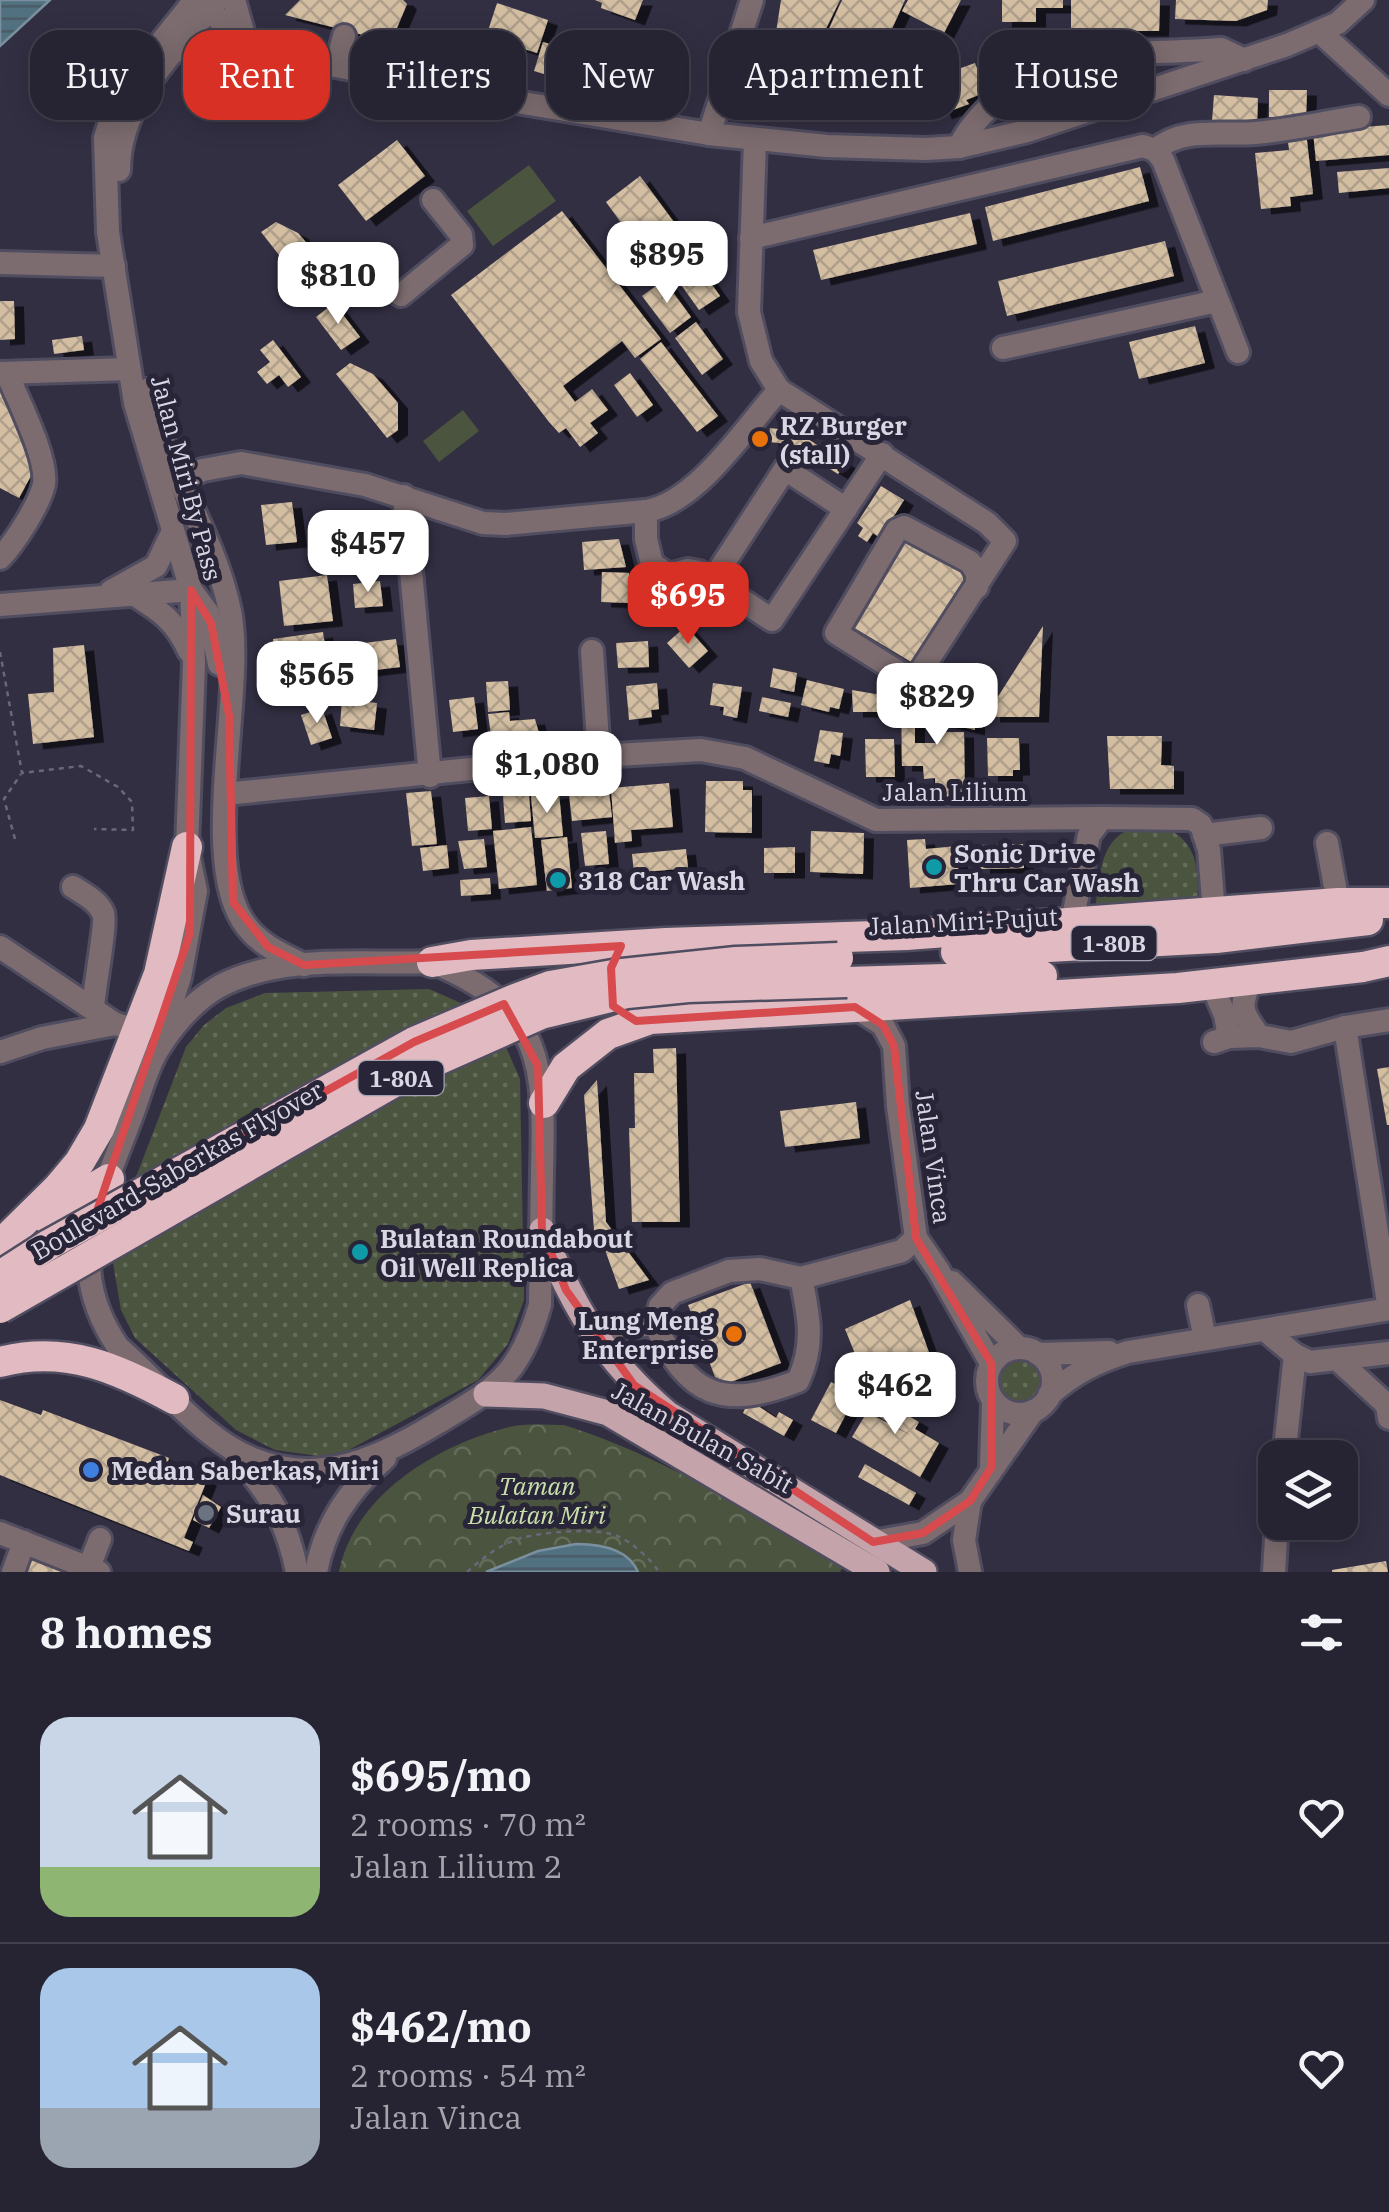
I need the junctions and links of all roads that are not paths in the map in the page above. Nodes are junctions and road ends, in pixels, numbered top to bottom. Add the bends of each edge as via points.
1 (234, 0) edge
2 (752, 0) edge
3 (1363, 0) edge
4 (205, 3) edge
5 (237, 30) edge
6 (247, 30) edge
7 (1321, 32) junction
8 (344, 36) dead end
9 (183, 49) edge
10 (175, 51) junction
11 (1244, 60) junction
12 (330, 64) edge
13 (336, 66) junction
14 (1389, 95) edge
15 (1359, 117) dead end
16 (710, 134) junction
17 (755, 140) junction
18 (959, 147) junction
19 (1155, 150) junction
20 (433, 200) dead end
21 (751, 238) junction
22 (0, 263) edge
23 (114, 266) junction
24 (402, 295) dead end
25 (1217, 300) junction
26 (1003, 348) dead end
27 (1238, 352) dead end
28 (128, 369) junction
29 (4, 373) edge
30 (779, 390) junction
31 (882, 454) junction
32 (180, 480) junction
33 (404, 496) junction
34 (846, 510) junction
35 (646, 511) junction
36 (987, 523) junction
37 (173, 531) junction
38 (204, 536) junction
39 (0, 558) edge
40 (970, 562) junction
41 (712, 580) junction
42 (978, 587) junction
43 (190, 590) junction
44 (133, 594) junction
45 (98, 596) junction
46 (0, 606) edge
47 (592, 651) dead end
48 (194, 663) junction
49 (229, 715) junction
50 (599, 756) junction
51 (430, 776) junction
52 (225, 794) junction
53 (1102, 818) junction
54 (1261, 828) dead end
55 (1204, 835) junction
56 (1328, 844) dead end
57 (187, 848) joint
58 (73, 887) dead end
59 (1338, 902) junction
60 (1389, 903) edge
61 (1214, 913) junction
62 (1389, 917) edge
63 (1072, 923) junction
64 (621, 946) junction
65 (0, 947) edge
66 (1389, 951) edge
67 (1389, 961) edge
68 (432, 962) junction
69 (304, 965) junction
70 (1251, 979) junction
71 (847, 982) junction
72 (1212, 985) junction
73 (927, 1002) junction
74 (93, 1007) junction
75 (1389, 1020) edge
76 (636, 1021) junction
77 (1345, 1027) junction
78 (136, 1036) junction
79 (1258, 1036) junction
80 (894, 1046) junction
81 (0, 1052) edge
82 (544, 1103) junction
83 (109, 1179) junction
84 (1383, 1221) edge
85 (542, 1230) junction
86 (916, 1238) junction
87 (1, 1244) edge
88 (938, 1270) junction
89 (1386, 1274) edge
90 (0, 1276) edge
91 (801, 1278) junction
92 (1198, 1305) dead end
93 (0, 1308) edge
94 (1389, 1309) edge
95 (655, 1324) junction
96 (592, 1330) junction
97 (1265, 1330) junction
98 (1206, 1340) junction
99 (1029, 1351) junction
100 (1128, 1352) junction
101 (1389, 1353) edge
102 (1295, 1355) junction
103 (1338, 1360) junction
104 (0, 1362) edge
105 (992, 1363) junction
106 (486, 1394) junction
107 (174, 1400) junction
108 (994, 1400) junction
109 (1041, 1403) junction
110 (1388, 1409) edge
111 (1286, 1440) edge
112 (399, 1446) junction
113 (230, 1449) junction
114 (991, 1468) junction
115 (970, 1500) junction
116 (0, 1533) edge
117 (100, 1539) dead end
118 (1276, 1540) edge
119 (24, 1542) junction
120 (873, 1542) junction
121 (92, 1571) edge
122 (13, 1572) edge
123 (297, 1572) edge
124 (316, 1572) edge
125 (877, 1572) edge
126 (924, 1572) edge
127 (970, 1572) edge
128 (1274, 1572) edge

1 - 6 street
2 - 16 street
3 - 7 street
4 - 5 street
4 - 10 street, Jalan Miri By Pass
4 - 23 street, Jalan Miri By Pass via 130,79 110,116 106,200
7 - 11 street
7 - 14 street
8 - 13 street
9 - 10 street
10 - 32 street, Jalan Miri By Pass via 132,108 119,181 142,364 157,428
11 - 18 street
11 - 18 street via 1221,49 1062,61 1011,87
12 - 13 street
13 - 16 street
15 - 19 street via 1256,133 1191,134
16 - 17 street
17 - 18 street
17 - 21 street
19 - 21 street via 1143,146
19 - 25 street
20 - 24 street via 461,234 462,245
21 - 30 street via 753,338
22 - 23 street
23 - 28 street, Jalan Miri By Pass
25 - 26 street
25 - 27 street
28 - 29 street
28 - 37 street, Jalan Miri By Pass
29 - 39 street via 42,463 44,485
30 - 31 street
30 - 35 street via 694,488 665,508
31 - 34 street
31 - 36 street
32 - 33 street via 241,463
32 - 38 street, Jalan Miri By Pass
33 - 35 street via 495,524
33 - 51 street
34 - 41 street via 772,620
34 - 41 street via 786,469
35 - 41 street via 652,564 669,575 688,570
36 - 40 street via 984,554
36 - 42 street via 1005,541
37 - 43 street, Jalan Miri By Pass
37 - 45 street via 156,566
38 - 43 street via 204,556
38 - 49 street, Jalan Miri By Pass via 231,616
40 - 42 street
40 - 42 street via 912,528 897,530 836,632 918,678
43 - 44 street
43 - 48 street, Jalan Miri By Pass
43 - 49 street via 215,635
44 - 45 street
44 - 48 street via 170,618
45 - 46 street
47 - 50 street
48 - 57 street, Jalan Miri By Pass
49 - 52 street, Jalan Miri By Pass
50 - 51 street, Jalan Lilium
50 - 53 street, Jalan Lilium via 700,750 745,758 876,820
51 - 52 street, Jalan Lilium
52 - 69 street, Jalan Miri By Pass via 233,902 268,947
53 - 55 street, Jalan Lilium via 1192,820
53 - 63 street via 1090,835
54 - 55 street
55 - 61 street
56 - 59 street
57 - 78 highway via 158,974
58 - 74 street via 103,914
59 - 60 highway
59 - 61 highway
61 - 63 highway
62 - 71 highway, Jalan Miri-Pujut / 1-80B
63 - 64 highway
64 - 68 highway
64 - 76 highway via 611,968 613,1005
65 - 74 street
66 - 71 highway, 1-80A via 1151,972
67 - 70 highway
68 - 69 street
68 - 82 street via 482,986 510,1012 533,1051
69 - 78 street via 224,984 175,1024
70 - 72 highway
70 - 79 street via 1242,1010
71 - 73 highway
71 - 76 highway
71 - 80 street
71 - 90 highway, Boulevard-Saberkas Flyover / 1-80B, bridge via 736,962 550,986 414,1042
71 - 93 highway, Boulevard-Saberkas Flyover / 1-80A, bridge via 642,992 541,1014 415,1070
72 - 73 highway
72 - 79 street via 1220,1000 1221,1039
73 - 80 street
74 - 78 street
75 - 77 street
76 - 82 highway via 566,1067
77 - 79 street via 1292,1042
77 - 84 street
78 - 81 street via 42,1038
78 - 83 street
78 - 87 highway via 79,1163
80 - 86 street, Jalan Vinca
82 - 85 street
83 - 87 highway
83 - 107 street via 91,1243 94,1301 118,1347
84 - 89 street
85 - 96 main road, Jalan Bulan Sabit via 566,1290
85 - 106 street via 540,1305 532,1330
86 - 88 street, Jalan Vinca
86 - 91 street via 902,1251
88 - 99 street
88 - 105 street
89 - 94 street
91 - 95 street via 729,1271 672,1293
91 - 95 street via 809,1358 798,1381 764,1394 712,1392 686,1376
92 - 98 street
94 - 97 street
95 - 96 street
96 - 120 main road, Jalan Bulan Sabit via 634,1385 668,1414
97 - 98 street
97 - 102 street
98 - 100 street
99 - 100 street
99 - 105 street via 1008,1350
99 - 109 street via 1050,1368
100 - 109 street via 1074,1374
101 - 103 street
102 - 103 street via 1310,1362
102 - 111 street
103 - 110 street
104 - 107 highway via 73,1357 121,1370
105 - 108 street via 986,1383
106 - 112 street
106 - 125 main road, Jalan Bulan Sabit via 544,1396 608,1413
107 - 113 street
108 - 109 street via 1009,1412
108 - 114 street
109 - 114 street
112 - 113 street via 345,1468 315,1472
112 - 124 street via 342,1502
113 - 123 street via 267,1491 290,1534
114 - 115 street
115 - 120 street via 923,1532
115 - 127 street via 964,1540
116 - 119 street
117 - 121 street
118 - 128 street
119 - 121 street
119 - 122 street
120 - 126 main road, Jalan Bulan Sabit

